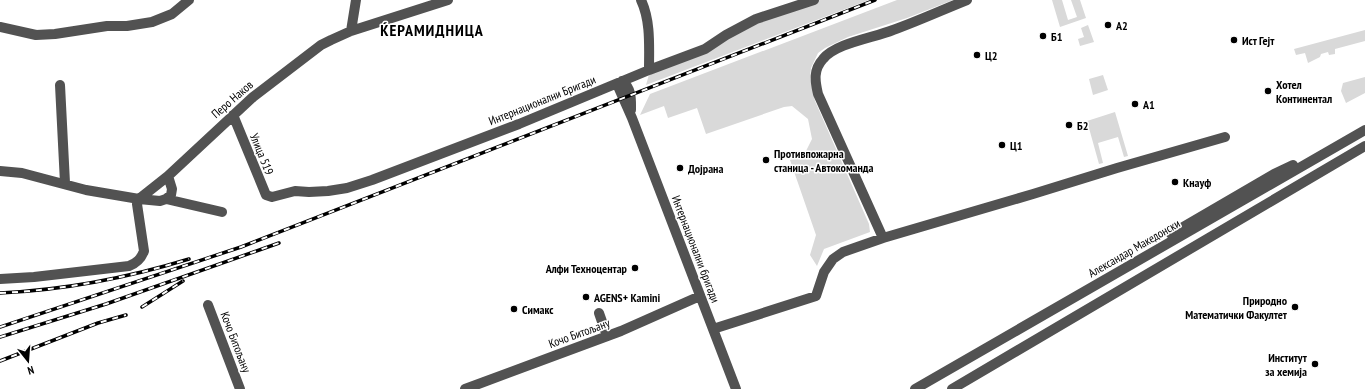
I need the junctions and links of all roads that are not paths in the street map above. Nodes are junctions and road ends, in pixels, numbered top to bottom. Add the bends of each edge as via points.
1 (189, 0) edge
2 (356, 0) edge
3 (448, 0) edge
4 (814, 0) edge
5 (967, 0) edge
6 (646, 3) edge
7 (0, 27) edge
8 (351, 31) junction
9 (650, 70) junction
10 (620, 82) junction
11 (60, 85) dead end
12 (631, 93) junction
13 (233, 115) junction
14 (632, 118) junction
15 (1365, 123) edge
16 (1365, 130) edge
17 (1225, 137) dead end
18 (1344, 142) junction
19 (1365, 146) edge
20 (0, 171) edge
21 (168, 176) junction
22 (69, 185) junction
23 (272, 197) joint
24 (139, 199) junction
25 (166, 199) junction
26 (222, 212) dead end
27 (883, 238) junction
28 (0, 279) edge
29 (700, 296) junction
30 (208, 305) dead end
31 (599, 314) dead end
32 (713, 329) junction
33 (607, 336) junction
34 (240, 389) edge
35 (465, 389) edge
36 (736, 389) edge
37 (915, 389) edge
38 (952, 389) edge

1 - 7 street via 172,14 152,22 127,26 36,35
2 - 8 street
3 - 8 street
4 - 9 street, Интернационални Бригади via 756,19 705,49
5 - 27 street via 893,30 833,50 823,58 816,72 818,94
6 - 9 street
8 - 13 street, Перо Наков via 321,45
9 - 10 street, Интернационални Бригади
9 - 12 street via 634,83
10 - 12 street via 627,86
10 - 14 street, Интернационални бригади
10 - 23 street, Интернационални Бригади via 372,180 347,188 296,191
11 - 22 street
12 - 14 street, Интернационални бригади
13 - 21 street, Перо Наков
13 - 23 street, Улица 519 via 263,191
14 - 29 street, Интернационални бригади
15 - 18 street
16 - 18 street
17 - 27 street
18 - 37 street, Александар Македонски via 1314,159 1290,166 1268,178 1121,263 1100,282
19 - 38 street
20 - 22 street via 22,173
21 - 24 street, Перо Наков
21 - 25 street via 172,189 171,195
22 - 24 street
24 - 25 street
24 - 28 street via 137,204 144,251 136,263 49,276
25 - 26 street
27 - 32 street via 842,252 833,259 824,272 816,296
29 - 32 street, Интернационални бригади
29 - 33 street, Кочо Битољану
30 - 34 street, Кочо Битољану
31 - 33 street
32 - 36 street, Интернационални бригади
33 - 35 street, Кочо Битољану

